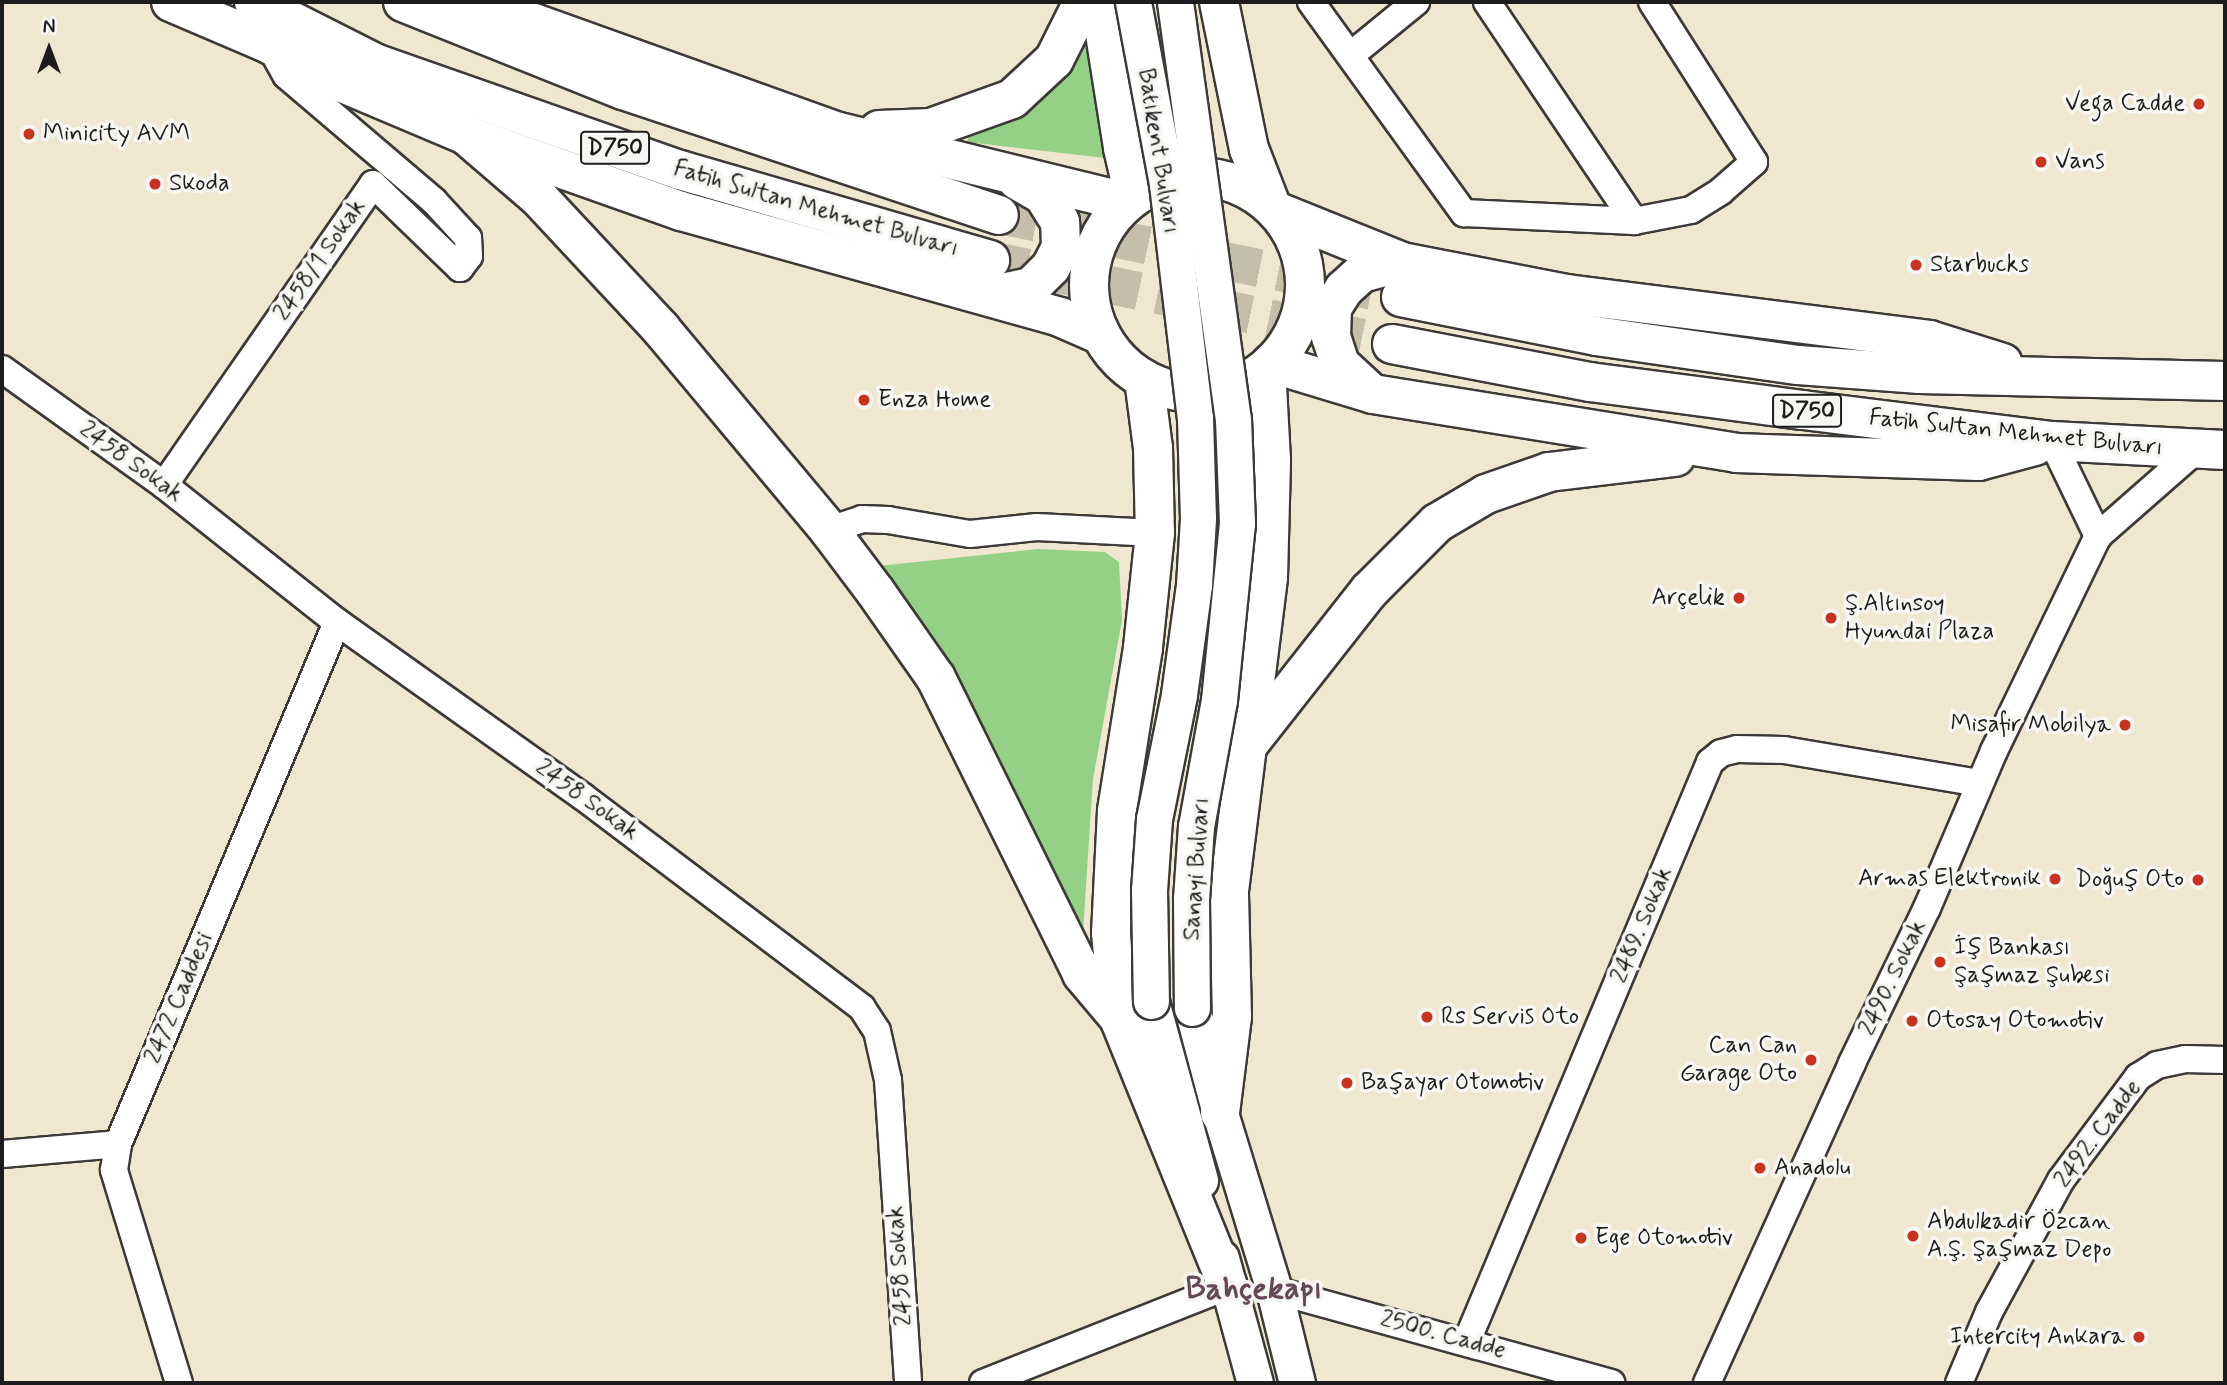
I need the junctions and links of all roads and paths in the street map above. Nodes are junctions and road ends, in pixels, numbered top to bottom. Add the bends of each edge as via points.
1 (171, 2) edge
2 (233, 2) edge
3 (254, 2) edge
4 (403, 2) edge
5 (475, 2) edge
6 (1083, 2) edge
7 (1100, 2) edge
8 (1133, 2) edge
9 (1175, 2) edge
10 (1219, 2) edge
11 (1311, 2) edge
12 (1416, 2) edge
13 (1487, 2) edge
14 (1657, 3) edge
15 (269, 44) junction
16 (1351, 55) junction
17 (839, 132) junction
18 (466, 135) junction
19 (984, 169) junction
20 (1130, 199) junction
21 (1273, 207) junction
22 (999, 215) tunnel mouth
23 (1634, 221) junction
24 (990, 260) tunnel mouth
25 (1402, 279) junction
26 (954, 289) junction
27 (1181, 301) joint
28 (1218, 301) joint
29 (1101, 335) junction
30 (1392, 344) tunnel mouth
31 (1269, 366) junction
32 (2, 369) edge
33 (1144, 379) junction
34 (2225, 381) edge
35 (1374, 394) junction
36 (2052, 441) junction
37 (2211, 450) edge
38 (1736, 453) junction
39 (1271, 478) junction
40 (164, 485) junction
41 (1154, 486) junction
42 (829, 530) junction
43 (1156, 533) junction
44 (2098, 536) junction
45 (337, 622) junction
46 (1247, 746) junction
47 (1979, 783) junction
48 (1135, 1010) junction
49 (2225, 1060) edge
50 (1220, 1113) junction
51 (118, 1144) junction
52 (2, 1154) edge
53 (1228, 1286) junction
54 (1274, 1290) junction
55 (1467, 1341) junction
56 (179, 1383) edge
57 (908, 1383) edge
58 (983, 1383) edge
59 (1255, 1383) edge
60 (1297, 1383) edge
61 (1611, 1383) edge
62 (1707, 1383) edge
63 (1959, 1383) edge

1 - 15 highway
2 - 15 highway, D750
3 - 24 highway, Fatih Sultan Mehmet Bulvarı / D750 via 377,64 680,170
4 - 22 highway, Fatih Sultan Mehmet Bulvarı / D750 via 623,90
5 - 17 highway
6 - 17 highway via 1054,60 1012,99 931,128
7 - 20 highway
8 - 27 main road, Batıkent Bulvarı, bridge via 1167,184
9 - 28 main road, Batıkent Bulvarı, bridge
10 - 21 highway via 1249,149
11 - 16 street
12 - 16 street
13 - 23 street
14 - 23 street via 1754,162 1691,210
15 - 18 highway, D750 via 338,81
15 - 40 street, 2458/1 Sokak via 286,75 442,210 468,238 469,256 460,268 373,184
16 - 23 street via 1464,213
17 - 19 highway
18 - 26 highway, D750 via 681,211
18 - 42 highway via 539,198 661,329
19 - 20 highway
19 - 26 highway via 1043,195 1060,222 1061,247 1051,267 1031,287 997,294
20 - 21 highway via 1158,183 1201,176 1238,184
20 - 29 highway via 1105,227 1091,262 1089,299
21 - 25 highway, Fatih Sultan Mehmet Bulvarı
21 - 31 highway via 1293,233 1305,269 1304,306 1290,341
25 - 34 highway, Fatih Sultan Mehmet Bulvarı / D750 via 1595,336 1798,365
25 - 35 highway via 1362,273 1344,289 1332,309 1331,337 1340,364
26 - 29 highway, D750 via 1060,317
27 - 48 main road, Sanayi Bulvarı, bridge via 1195,418 1198,517 1194,585 1179,695 1154,818
28 - 50 main road, Sanayi Bulvarı, bridge via 1233,419 1237,523 1219,700 1196,826 1191,900 1192,1008
29 - 33 highway via 1119,360
30 - 36 highway, Fatih Sultan Mehmet Bulvarı / D750 via 1590,382
31 - 33 highway via 1243,383 1217,392 1179,392
31 - 35 highway, D750
31 - 39 highway
32 - 40 street, 2458 Sokak
33 - 41 highway
35 - 38 highway, D750
36 - 37 highway, Fatih Sultan Mehmet Bulvarı / D750
36 - 38 highway, D750 via 1979,461
36 - 44 street
37 - 44 street, 2490. Sokak
38 - 46 highway via 1620,461 1549,472 1486,494 1437,523 1369,591
39 - 41 highway via 1216,459 1180,467
39 - 46 highway via 1268,577
40 - 45 street, 2458 Sokak
41 - 43 highway
42 - 43 street via 862,519 970,534 1037,527
42 - 48 highway via 936,678 1082,974
43 - 48 highway via 1143,648 1116,811 1111,933
44 - 47 street, 2490. Sokak
45 - 51 street, 2472 Caddesi
45 - 57 street, 2458 Sokak via 589,801 862,1008 877,1031 888,1080
46 - 50 highway via 1229,891 1232,1017
47 - 55 street, 2489. Sokak via 1755,748 1721,753 1710,762
47 - 62 street, 2490. Sokak via 1927,908
48 - 53 highway
49 - 63 street, 2492. Cadde via 2185,1059 2157,1065 2138,1077 2061,1180 1989,1312
50 - 54 main road, Sanayi Bulvarı
51 - 52 street
51 - 56 street, 2472 Caddesi via 114,1170
53 - 58 street
53 - 59 main road
54 - 55 street, 2500. Cadde
54 - 60 main road, Sanayi Bulvarı
55 - 61 street, 2500. Cadde

